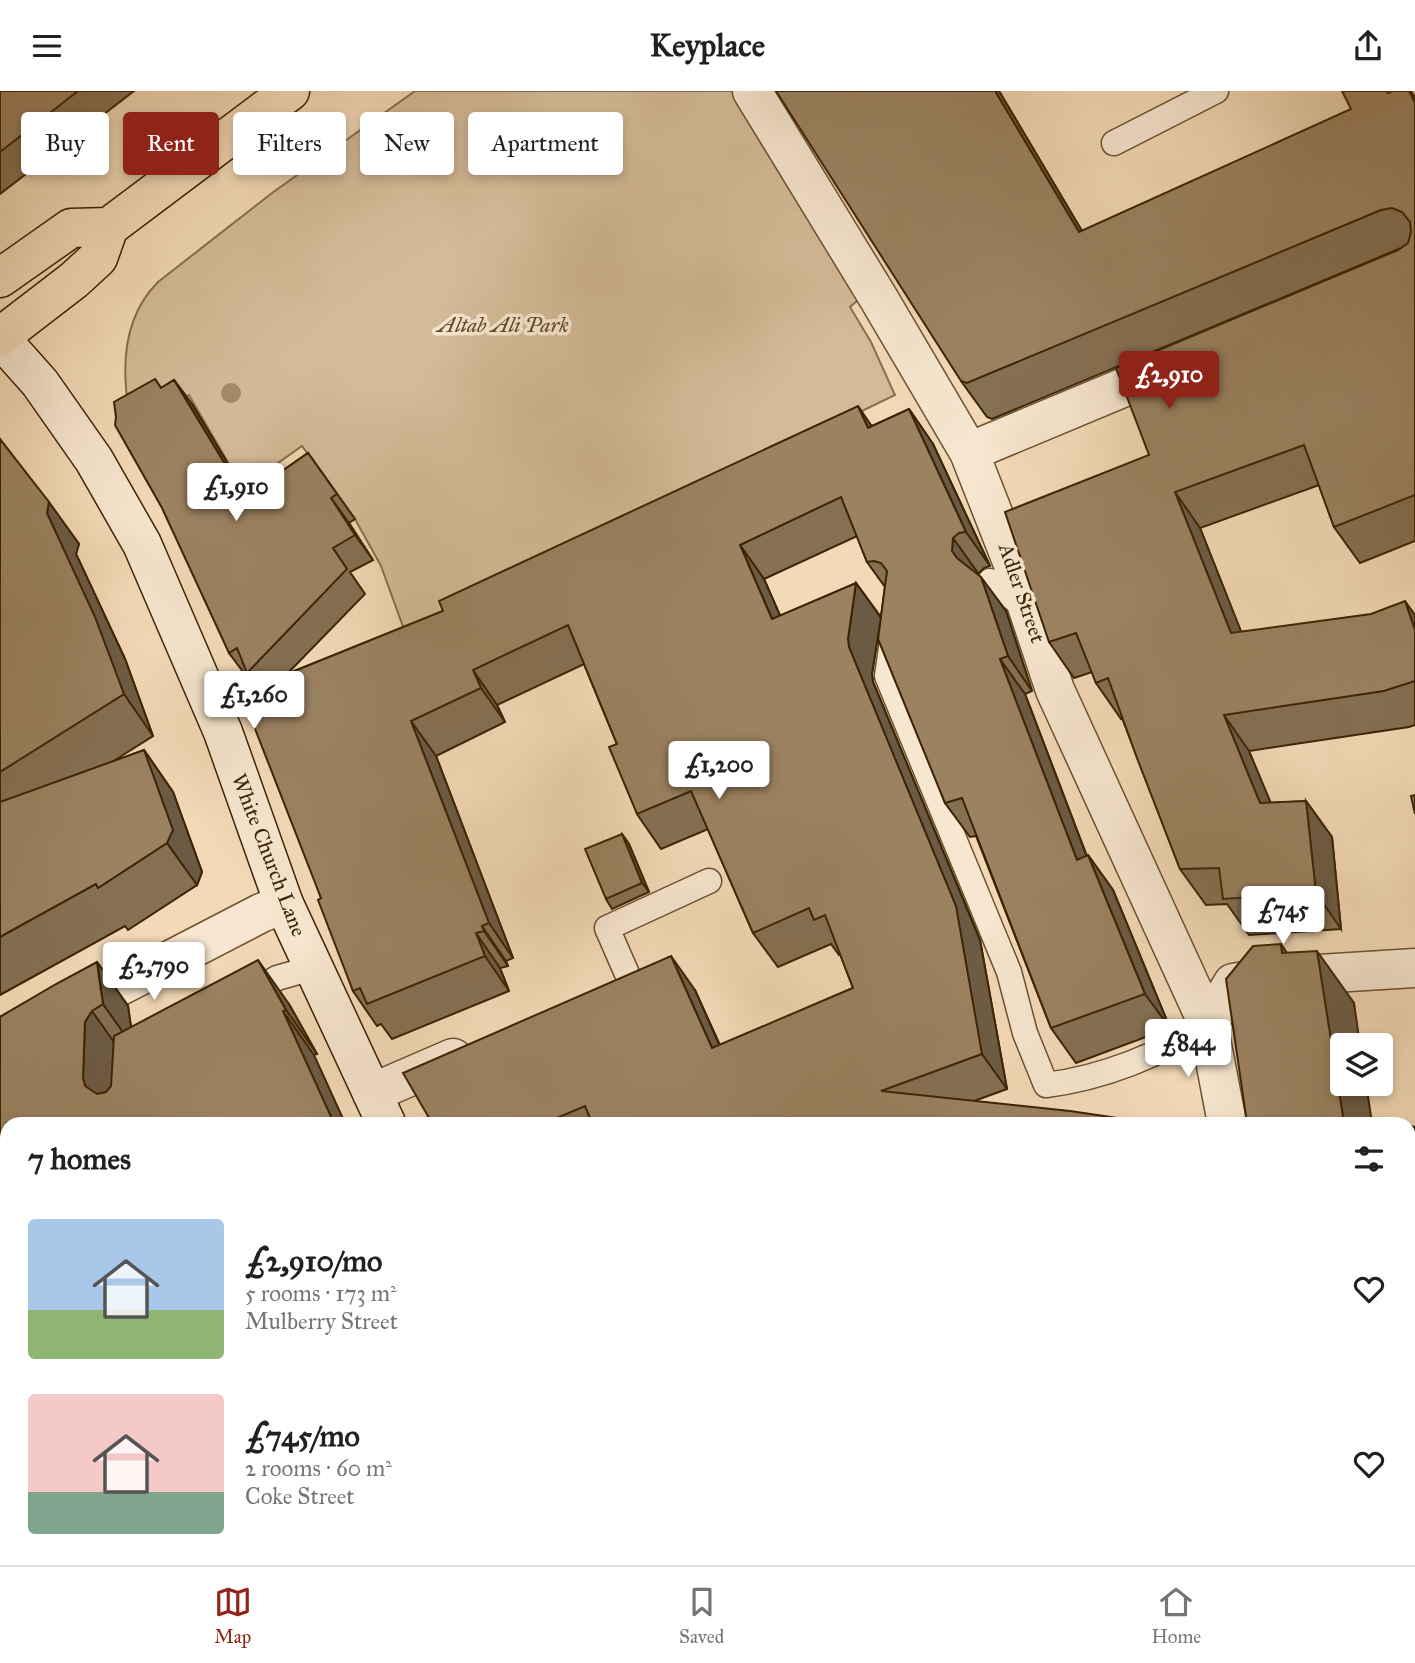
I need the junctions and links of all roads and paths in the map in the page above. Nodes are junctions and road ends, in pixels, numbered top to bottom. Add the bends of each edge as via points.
1 (290, 91) edge
2 (752, 91) edge
3 (1216, 91) edge
4 (1114, 143) dead end
5 (109, 227) junction
6 (0, 278) edge
7 (0, 338) edge
8 (1199, 356) edge
9 (969, 452) junction
10 (990, 581) dead end
11 (897, 611) edge
12 (1029, 611) junction
13 (709, 881) edge
14 (284, 904) junction
15 (312, 968) junction
16 (1415, 968) edge
17 (631, 983) joint
18 (594, 998) edge
19 (221, 1012) edge
20 (1208, 1024) junction
21 (482, 1045) edge
22 (0, 1053) edge
23 (379, 1108) edge
24 (1226, 1117) edge

1 - 5 highway
2 - 9 street, Adler Street
3 - 4 lane
5 - 6 highway via 71,228
5 - 7 highway via 98,258
7 - 14 street, White Church Lane via 40,383 94,460 142,544 223,732
8 - 9 street
9 - 12 street, Adler Street
10 - 12 lane
11 - 20 lane via 887,676 1009,972 1025,1033 1046,1085 1080,1081 1177,1045
12 - 20 street, Adler Street via 1055,690
13 - 17 lane via 607,928
14 - 15 street, White Church Lane
14 - 22 street via 66,1014
15 - 19 lane via 277,978
15 - 23 street, White Church Lane
16 - 20 street via 1233,983
17 - 18 street
20 - 24 street, Adler Street
21 - 23 street

